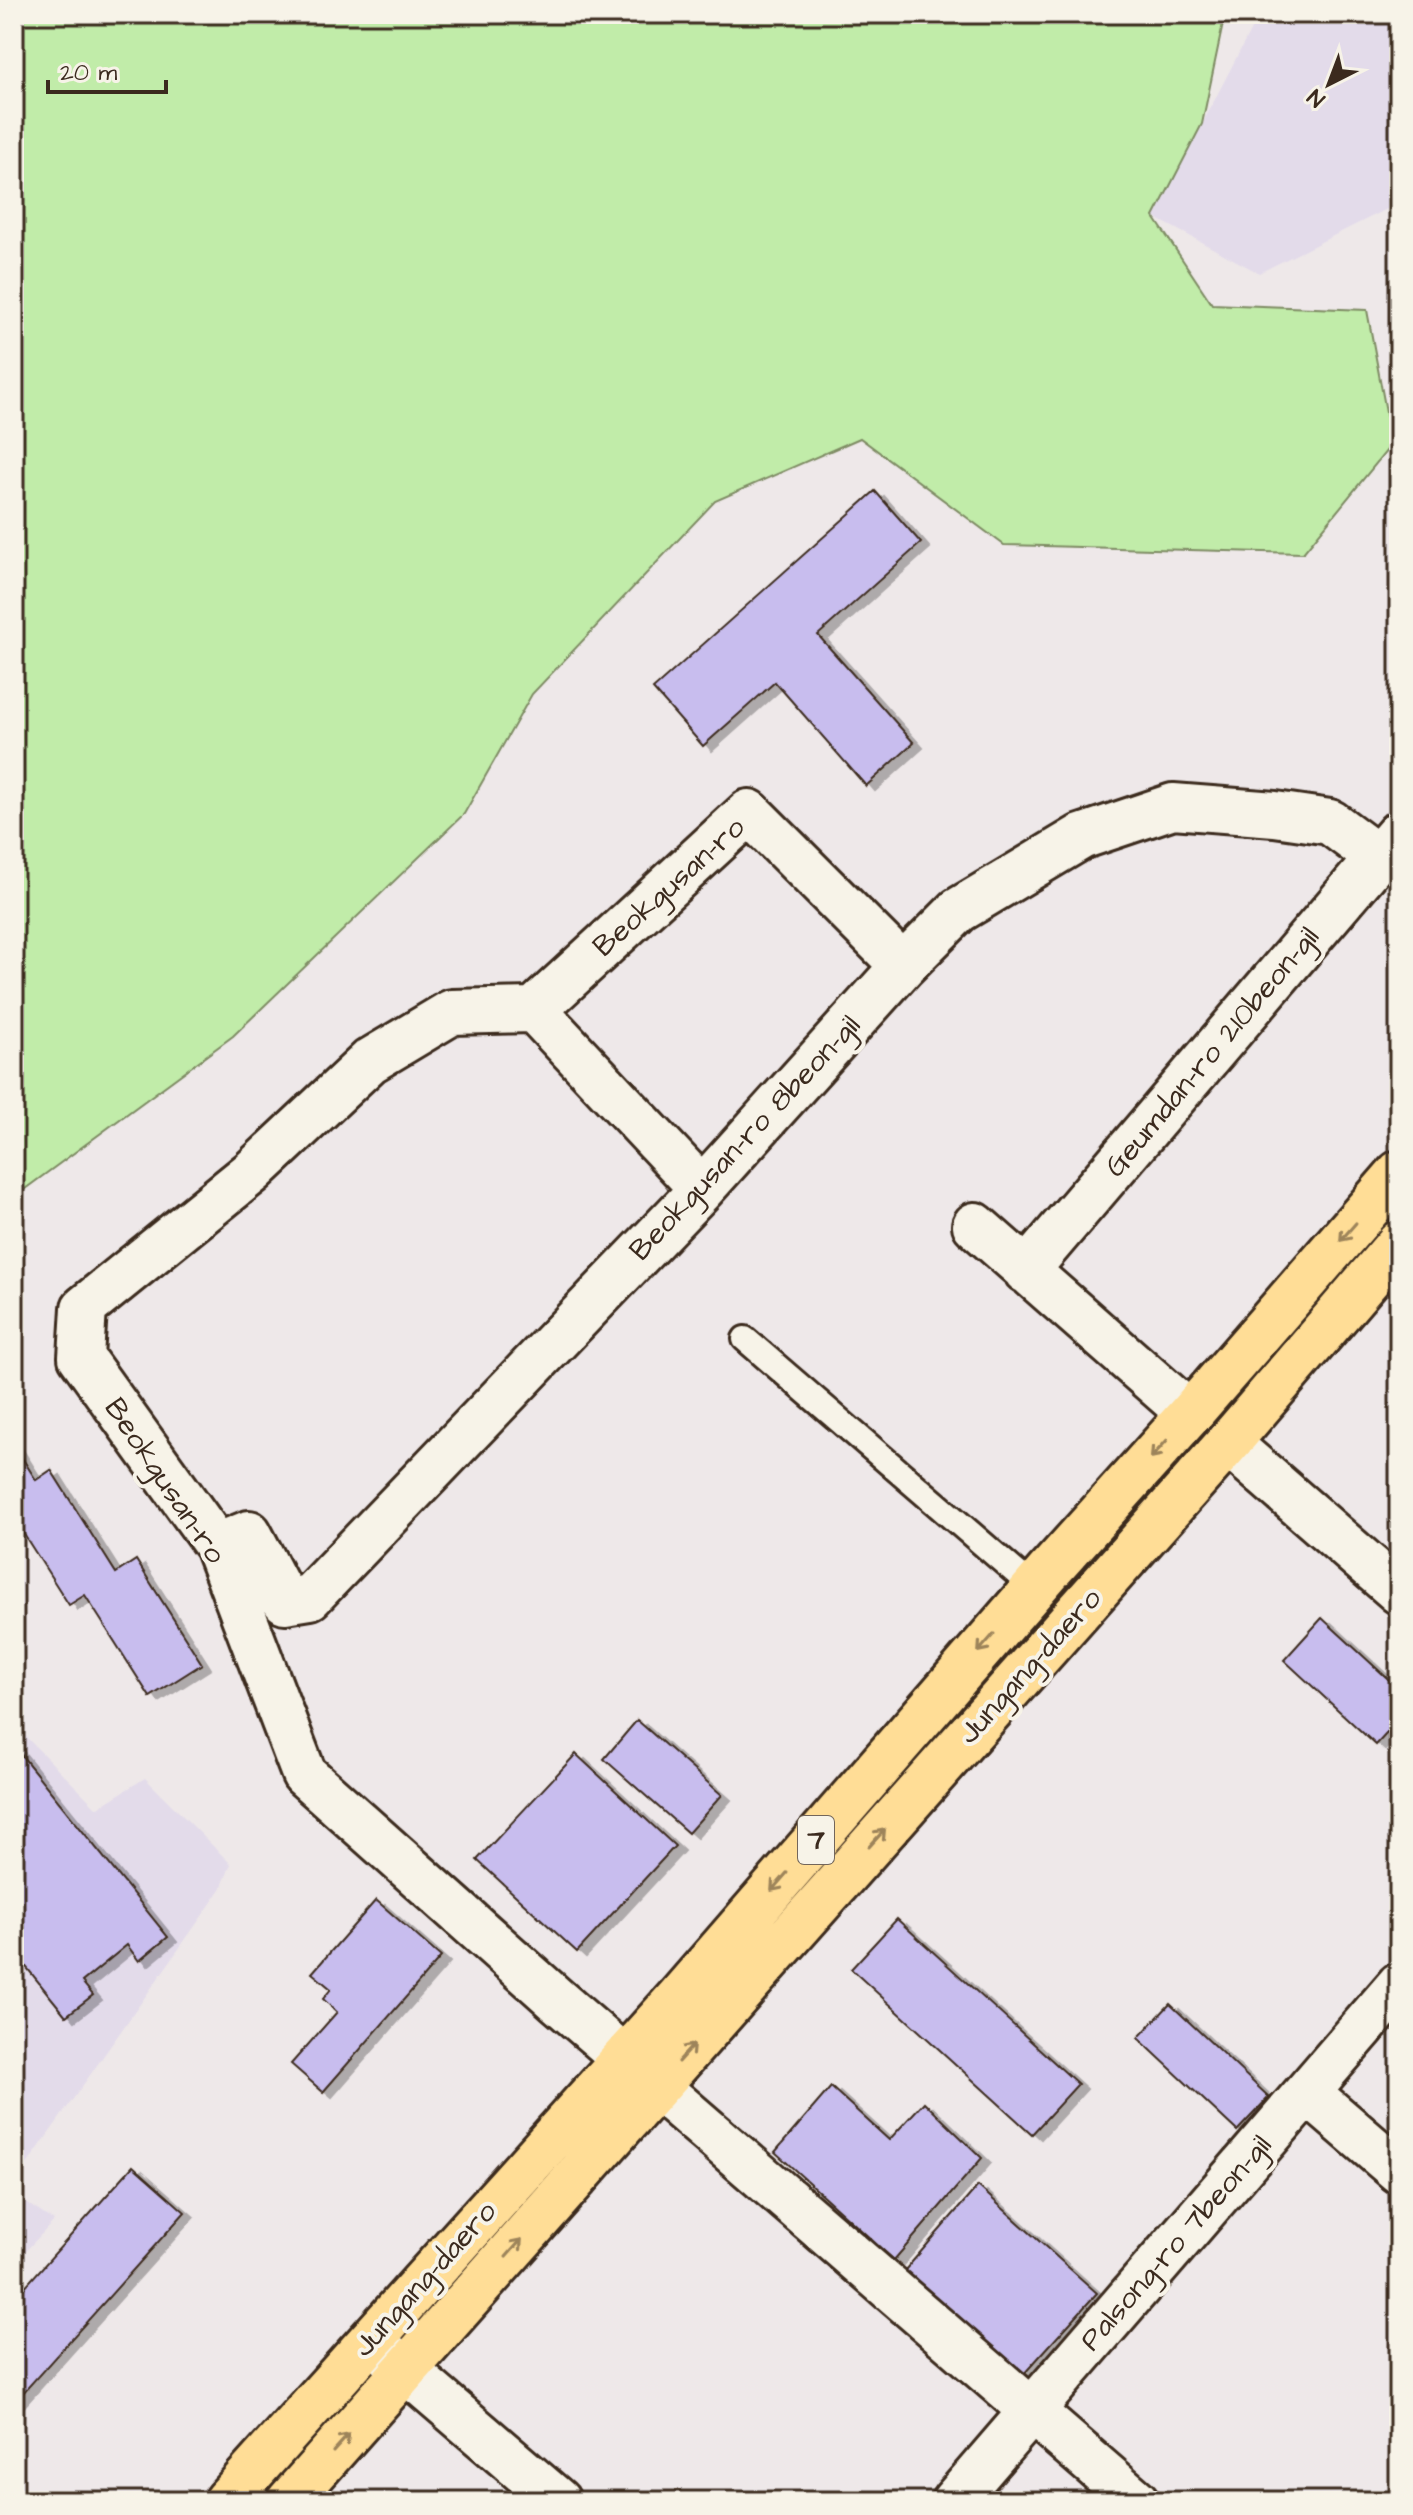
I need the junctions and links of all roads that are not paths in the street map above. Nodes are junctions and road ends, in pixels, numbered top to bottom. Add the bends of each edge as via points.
1 (1388, 845) edge
2 (903, 966) junction
3 (534, 1010) junction
4 (1399, 1173) edge
5 (702, 1189) junction
6 (975, 1225) dead end
7 (1399, 1243) edge
8 (1026, 1271) junction
9 (745, 1339) dead end
10 (1190, 1414) junction
11 (1228, 1443) junction
12 (217, 1546) junction
13 (1034, 1588) junction
14 (1399, 1592) edge
15 (1399, 1985) edge
16 (625, 2058) junction
17 (657, 2086) junction
18 (1307, 2092) junction
19 (1399, 2171) edge
20 (370, 2340) junction
21 (406, 2371) junction
22 (1032, 2409) junction
23 (226, 2501) edge
24 (289, 2501) edge
25 (558, 2501) edge
26 (954, 2501) edge
27 (1136, 2501) edge

1 - 2 street, Beokgusan-ro 8beon-gil via 1330,822 1173,806 1081,837 959,910
1 - 8 street, Geumdan-ro 210beon-gil
2 - 3 street, Beokgusan-ro via 749,812
2 - 5 street, Beokgusan-ro 8beon-gil
3 - 5 street
3 - 12 street, Beokgusan-ro via 452,1012 370,1061 252,1172 84,1308 81,1357
4 -> 10 main road, Jungang-daero / 7
5 - 12 street, Beokgusan-ro 8beon-gil via 310,1597 285,1601 249,1533
6 - 8 street
7 - 11 main road, Jungang-daero / 7
8 - 10 street
9 - 13 lane, Jungang-daero
10 -> 13 main road, Jungang-daero / 7
11 - 14 street
17 -> 11 main road, Jungang-daero / 7
12 - 16 street, Beokgusan-ro via 304,1774
13 -> 16 main road, Jungang-daero / 7
15 - 18 street, Palsong-ro 7beon-gil
16 - 17 street
16 - 20 main road, Jungang-daero / 7
21 -> 17 main road, Jungang-daero / 7
17 - 22 street
18 - 19 street
18 - 22 street, Palsong-ro 7beon-gil
20 - 21 street
20 - 23 main road, Jungang-daero / 7
24 -> 21 main road, Jungang-daero / 7
21 - 25 street
22 - 26 street, Palsong-ro 7beon-gil
22 - 27 street

